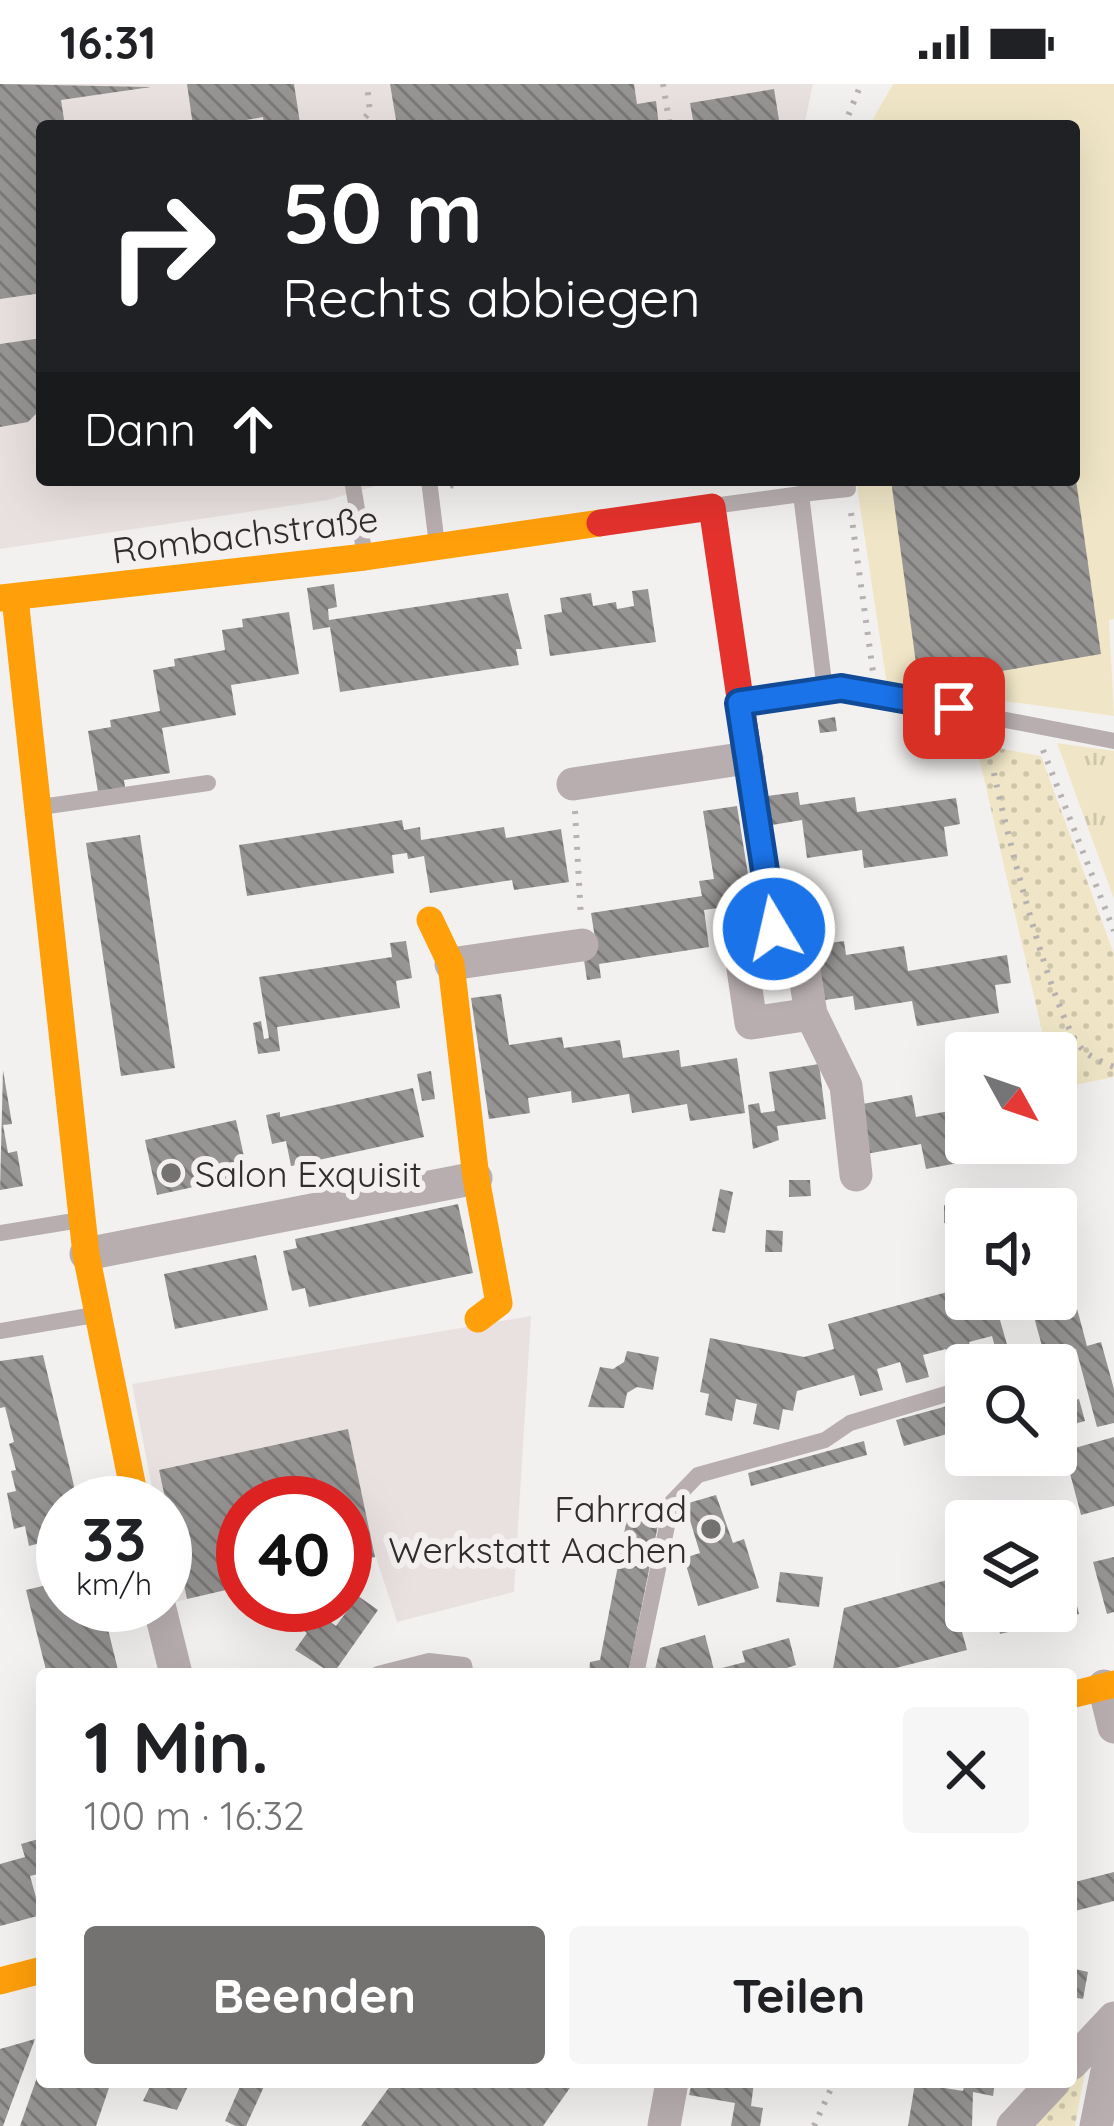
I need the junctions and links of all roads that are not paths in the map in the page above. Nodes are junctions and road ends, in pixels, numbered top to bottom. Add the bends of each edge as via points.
1 (353, 486) edge
2 (430, 486) edge
3 (839, 486) edge
4 (801, 494) junction
5 (712, 506) junction
6 (437, 546) junction
7 (365, 557) junction
8 (7, 598) edge
9 (825, 691) junction
10 (739, 703) junction
11 (1114, 741) edge
12 (747, 758) junction
13 (208, 783) dead end
14 (573, 784) road end
15 (34, 808) junction
16 (430, 920) dead end
17 (774, 929) junction
18 (582, 945) road end
19 (451, 964) junction
20 (811, 1013) junction
21 (856, 1175) dead end
22 (476, 1178) junction
23 (0, 1233) edge
24 (84, 1237) junction
25 (97, 1315) junction
26 (478, 1319) dead end
27 (0, 1331) edge
28 (945, 1394) edge
29 (130, 1476) edge
30 (166, 1632) edge
31 (175, 1668) edge
32 (402, 1668) edge
33 (465, 1668) edge
34 (637, 1668) edge
35 (1096, 1688) edge
36 (1114, 1727) edge
37 (36, 1972) edge
38 (0, 1982) edge
39 (1114, 2018) edge
40 (1114, 2036) edge
41 (1077, 2058) edge
42 (671, 2088) edge
43 (1048, 2088) edge
44 (1100, 2125) edge
45 (664, 2126) edge
46 (1013, 2126) edge

1 - 7 lane
2 - 6 lane
3 - 4 lane
4 - 5 lane
4 - 9 lane
5 - 6 street, Rombachstraße
5 - 10 street
6 - 7 street, Rombachstraße
7 - 8 street, Rombachstraße
8 - 15 street
9 - 10 lane
9 - 11 lane
10 - 12 street
12 - 14 street
12 - 17 street
13 - 15 lane
15 - 24 street
16 - 19 street
17 - 20 street via 797,926
17 - 20 street via 738,935 751,1023
18 - 19 street
19 - 22 street
20 - 21 street via 846,1086
22 - 24 street
22 - 26 street via 499,1303
23 - 24 lane
24 - 25 street
25 - 27 lane
25 - 29 street
28 - 34 lane via 850,1423 825,1440 698,1475 671,1502
30 - 31 street
32 - 33 lane via 429,1661
35 - 36 street
37 - 38 street
39 - 41 street
40 - 44 street
42 - 45 street
43 - 46 street

